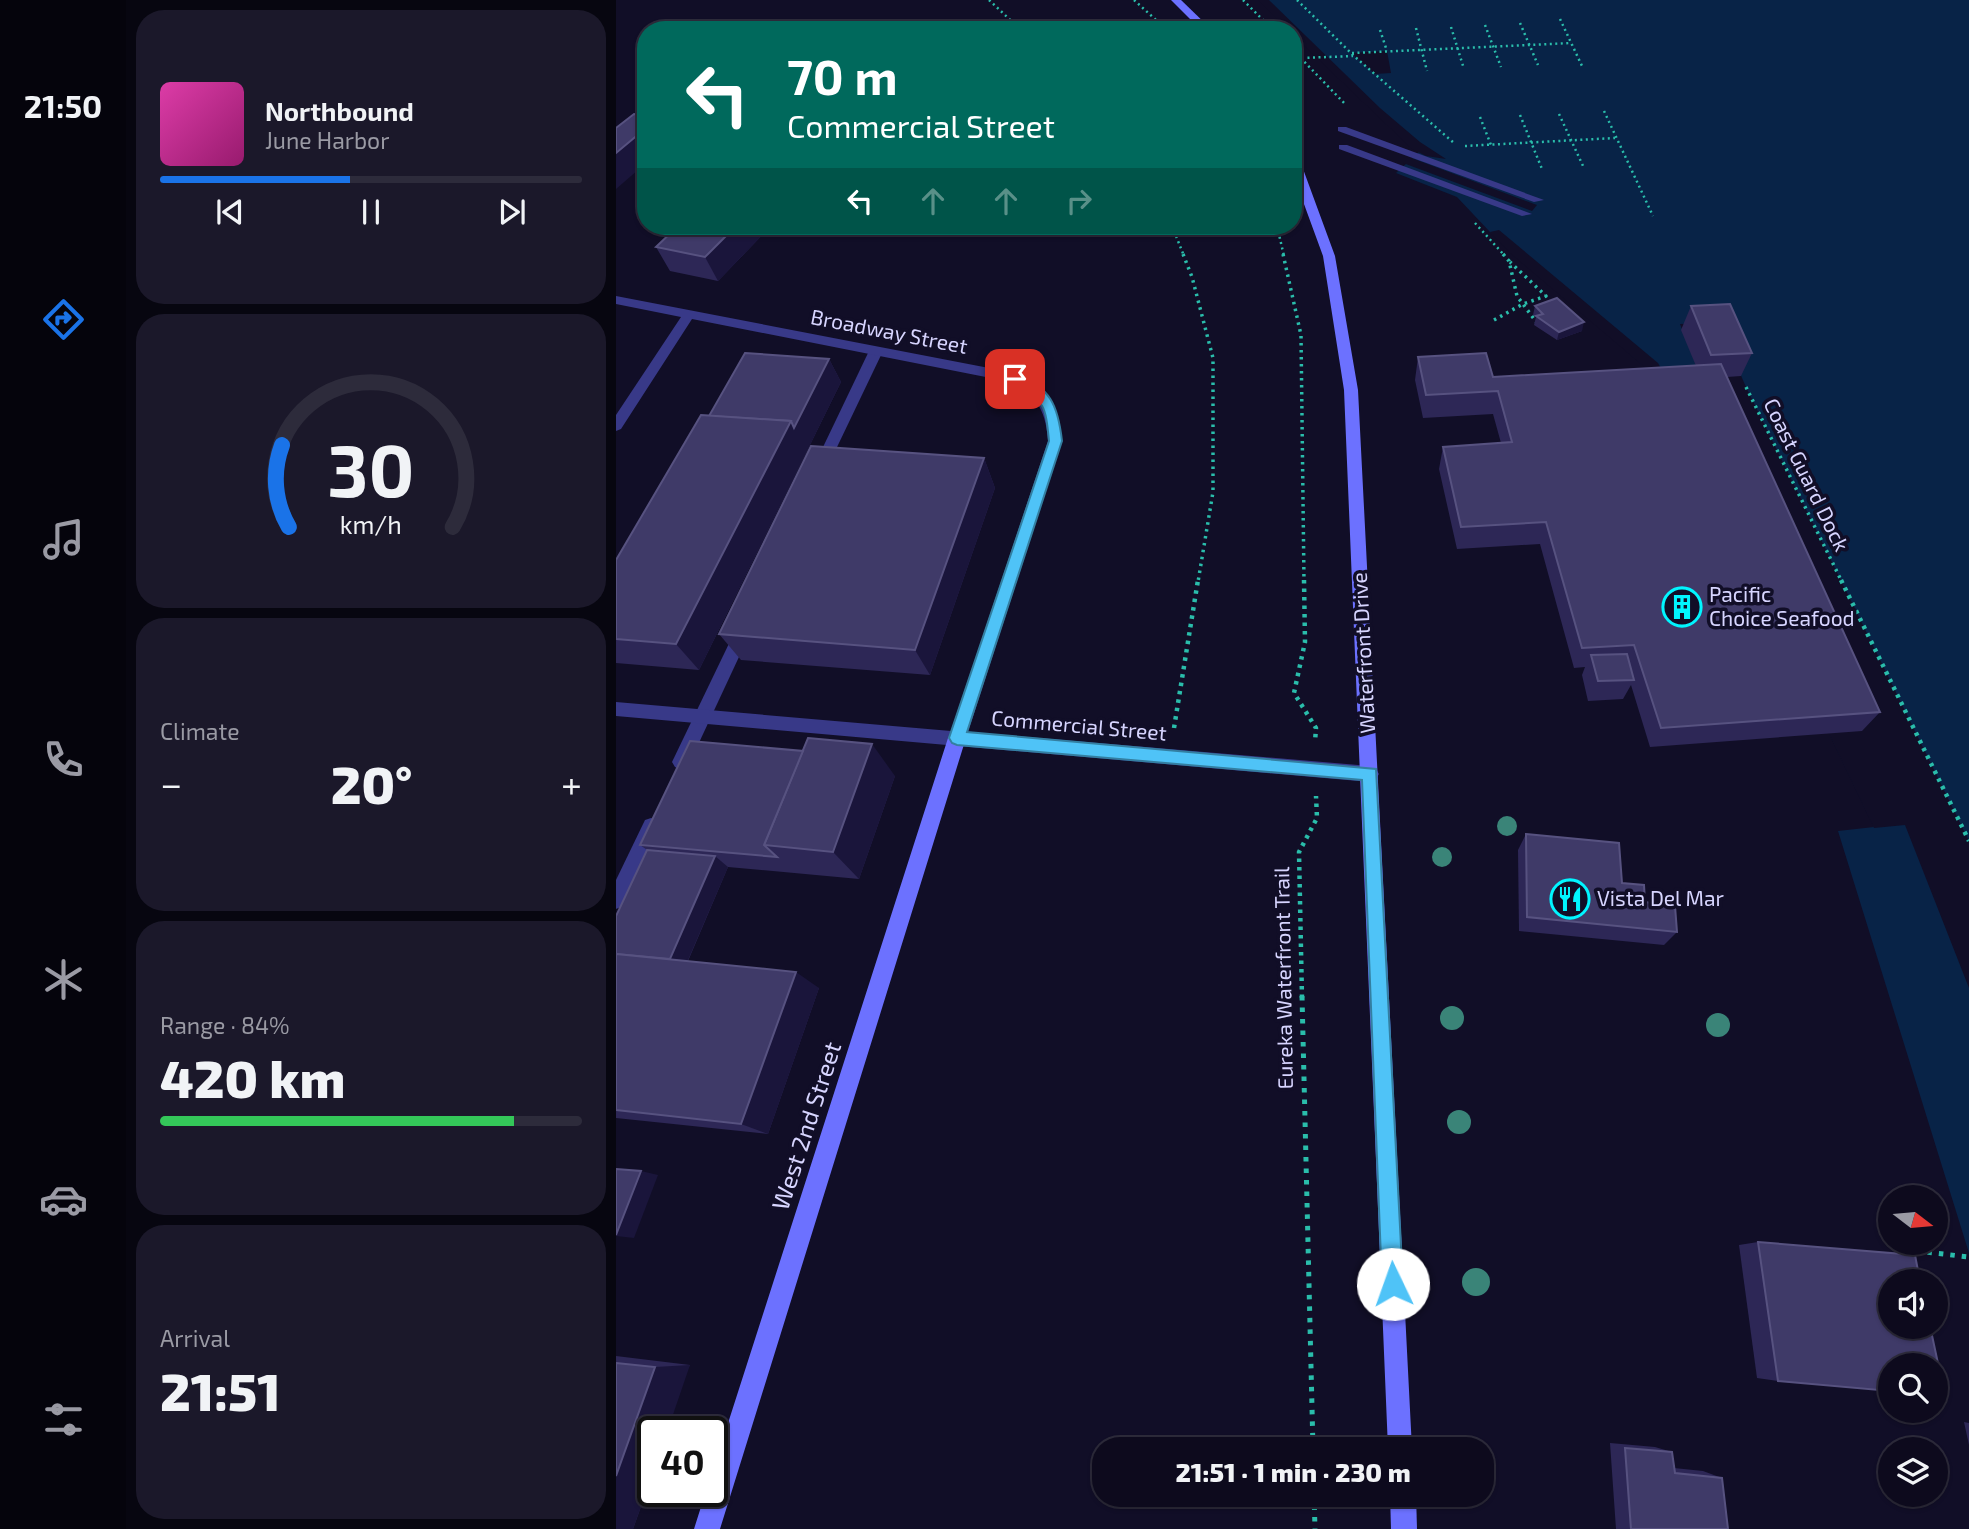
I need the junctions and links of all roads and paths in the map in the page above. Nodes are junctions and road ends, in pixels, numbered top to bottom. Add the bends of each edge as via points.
1 (989, 0) edge
2 (1134, 0) edge
3 (1176, 0) edge
4 (1243, 0) edge
5 (1297, 0) edge
6 (1560, 19) dead end
7 (1011, 21) edge
8 (1157, 21) edge
9 (1198, 21) edge
10 (1264, 21) edge
11 (1520, 23) dead end
12 (1485, 25) dead end
13 (1451, 27) dead end
14 (1416, 28) dead end
15 (1380, 30) dead end
16 (1571, 43) junction
17 (1528, 45) junction
18 (1493, 46) junction
19 (1457, 48) junction
20 (1421, 50) junction
21 (1387, 51) junction
22 (1352, 54) junction
23 (1302, 58) edge
24 (1302, 59) edge
25 (1538, 65) dead end
26 (1582, 66) dead end
27 (1501, 67) dead end
28 (1464, 69) dead end
29 (1427, 71) dead end
30 (1347, 106) dead end
31 (1604, 111) dead end
32 (1559, 114) dead end
33 (1520, 115) dead end
34 (1480, 117) dead end
35 (1342, 129) dead end
36 (1615, 138) junction
37 (1571, 141) junction
38 (1531, 143) junction
39 (1491, 145) junction
40 (1343, 146) dead end
41 (1584, 168) dead end
42 (1542, 169) dead end
43 (1302, 183) edge
44 (1538, 200) dead end
45 (1467, 214) dead end
46 (1526, 214) dead end
47 (1653, 216) dead end
48 (1176, 235) edge
49 (1280, 235) edge
50 (1509, 261) junction
51 (616, 300) edge
52 (1523, 304) junction
53 (689, 314) junction
54 (1494, 320) dead end
55 (1537, 323) edge
56 (876, 351) junction
57 (1746, 387) dead end
58 (616, 426) edge
59 (816, 477) edge
60 (750, 616) edge
61 (616, 709) edge
62 (703, 716) junction
63 (957, 738) junction
64 (1170, 756) junction
65 (1315, 769) junction
66 (1370, 774) junction
67 (674, 778) edge
68 (656, 815) edge
69 (1969, 841) edge
70 (616, 900) edge
71 (1948, 1255) edge
72 (1969, 1257) edge
73 (1313, 1437) edge
74 (1399, 1437) edge
75 (1314, 1507) edge
76 (1403, 1507) edge
77 (707, 1529) edge
78 (1315, 1529) edge
79 (1404, 1529) edge

1 - 7 path
2 - 8 path
3 - 9 street
4 - 10 path
5 - 22 path
6 - 16 path
11 - 17 path
12 - 18 path
13 - 19 path
14 - 20 path
15 - 21 path
16 - 17 path
16 - 26 path
17 - 18 path
17 - 25 path
18 - 19 path
18 - 27 path
19 - 20 path
19 - 28 path
20 - 21 path
20 - 29 path
21 - 22 path
22 - 23 path
22 - 39 path via 1458,147
24 - 30 path
31 - 36 path
32 - 37 path
33 - 38 path
34 - 39 path
35 - 44 street
36 - 37 path
36 - 47 path
37 - 38 path
37 - 41 path
38 - 39 path
38 - 42 path
40 - 46 street
43 - 66 street, Waterfront Drive via 1329,257 1351,390
45 - 50 path
48 - 64 path via 1192,277 1213,358 1215,422 1213,492
49 - 65 path, Eureka Waterfront Trail via 1301,335 1305,642 1294,693 1316,728
50 - 52 path
50 - 52 path via 1546,296
51 - 53 street, Broadway Street
52 - 54 path
52 - 55 path
53 - 56 street, Broadway Street
53 - 58 street
56 - 59 street
56 - 63 street, Broadway Street via 1015,379 1045,398 1052,410 1055,441 1051,457
57 - 69 path, Coast Guard Dock
60 - 62 street
61 - 62 street, Commercial Street
62 - 63 street, Commercial Street
62 - 67 street
63 - 64 street, Commercial Street
63 - 77 street, West 2nd Street
64 - 65 street, Commercial Street
65 - 66 street, Commercial Street
65 - 73 path, Eureka Waterfront Trail via 1317,818 1299,852
66 - 74 street, Waterfront Drive
68 - 70 street
71 - 72 path
75 - 78 path
76 - 79 street

